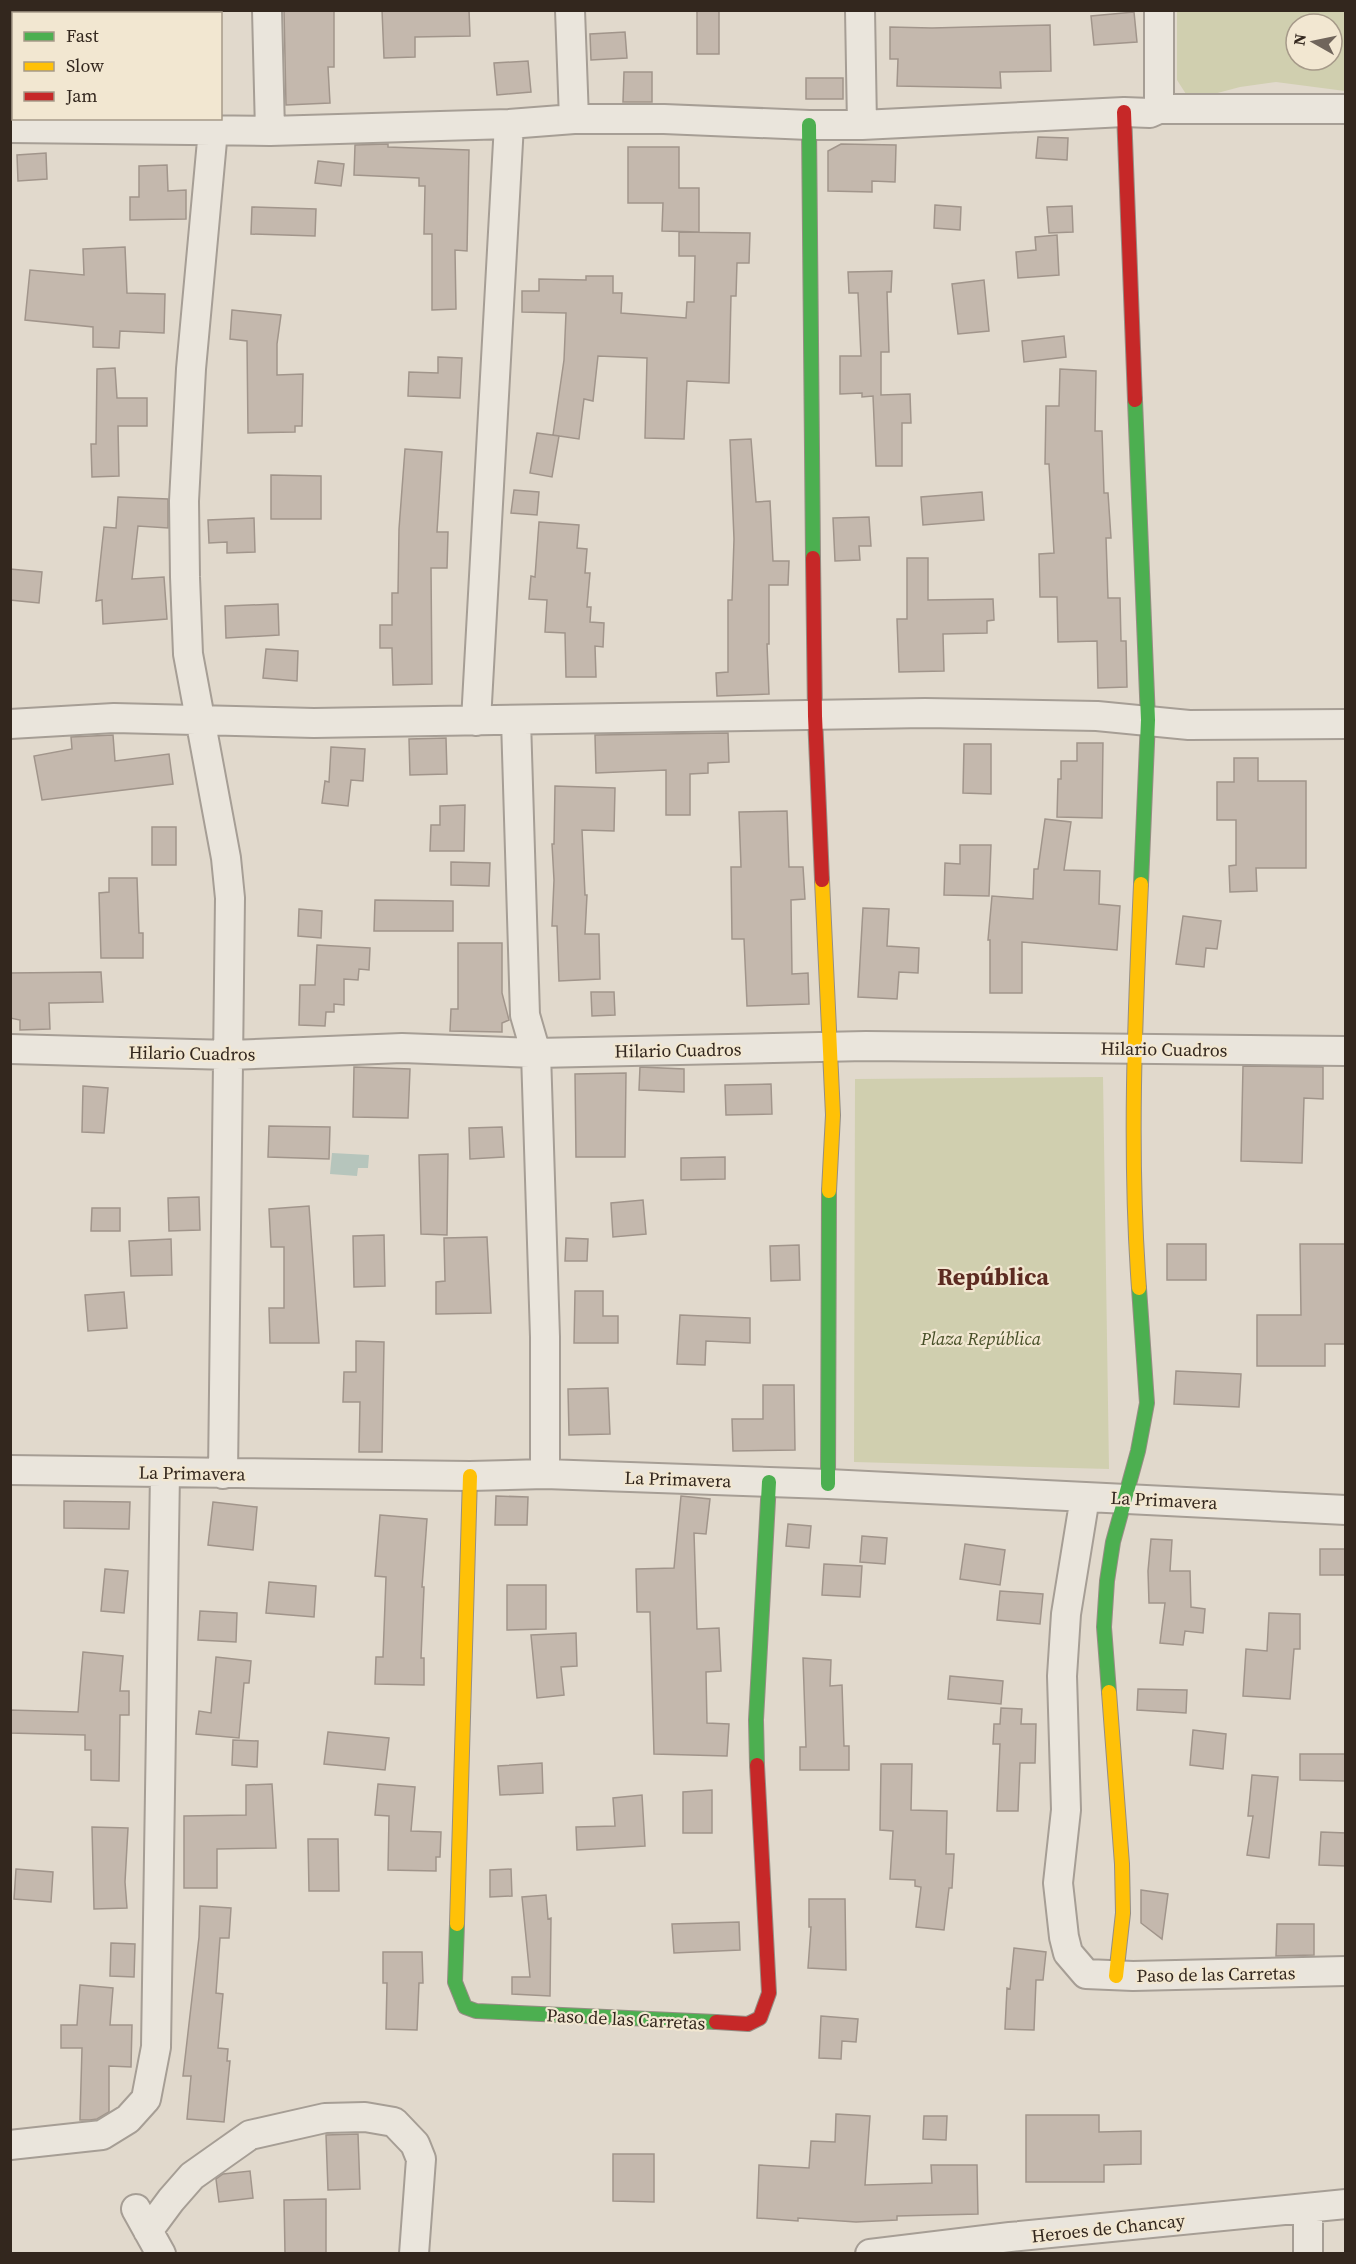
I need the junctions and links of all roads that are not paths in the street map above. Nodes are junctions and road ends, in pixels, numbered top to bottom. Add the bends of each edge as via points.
1 (267, 10) edge
2 (570, 10) edge
3 (860, 10) edge
4 (1159, 10) edge
5 (1346, 109) edge
6 (1159, 110) junction
7 (1124, 112) junction
8 (574, 119) junction
9 (509, 124) junction
10 (809, 125) junction
11 (862, 125) junction
12 (10, 128) edge
13 (213, 130) junction
14 (270, 131) junction
15 (815, 716) junction
16 (200, 720) junction
17 (516, 720) junction
18 (1148, 720) junction
19 (477, 721) junction
20 (10, 724) edge
21 (1346, 724) edge
22 (830, 1047) junction
23 (1134, 1048) junction
24 (10, 1049) edge
25 (1346, 1051) edge
26 (536, 1053) junction
27 (230, 1055) junction
28 (10, 1470) edge
29 (165, 1473) junction
30 (223, 1474) junction
31 (545, 1474) junction
32 (470, 1476) junction
33 (769, 1482) junction
34 (828, 1484) junction
35 (1085, 1497) junction
36 (1124, 1498) junction
37 (1346, 1510) edge
38 (1346, 1971) edge
39 (1116, 1976) junction
40 (10, 2145) edge
41 (1346, 2204) edge
42 (1308, 2208) junction
43 (148, 2231) edge
44 (1010, 2245) edge
45 (414, 2253) edge
46 (870, 2253) edge
47 (1308, 2253) edge

1 - 14 street
2 - 8 street
3 - 11 street
4 - 6 street
5 - 6 street
6 - 7 street
7 - 11 street
7 - 18 street
8 - 9 street
8 - 10 street
9 - 14 street
9 - 19 street
10 - 11 street
10 - 15 street
12 - 13 street
13 - 14 street
13 - 16 street via 191,369 184,501 188,654
15 - 17 street
15 - 18 street via 925,712
15 - 22 street
16 - 19 street
16 - 20 street via 114,718
16 - 27 street via 231,898
17 - 19 street
17 - 26 street via 525,1015
18 - 21 street via 1182,724
18 - 23 street
22 - 23 street, Hilario Cuadros
22 - 26 street, Hilario Cuadros
22 - 34 street via 833,1115
23 - 25 street, Hilario Cuadros
23 - 36 street via 1134,1222 1147,1403
24 - 27 street, Hilario Cuadros
26 - 27 street, Hilario Cuadros via 402,1048
26 - 31 street
27 - 30 street
28 - 29 street, La Primavera
29 - 30 street, La Primavera
29 - 40 street via 156,2048 146,2099 128,2119 102,2135
30 - 32 street, La Primavera
31 - 32 street, La Primavera
31 - 33 street, La Primavera
32 - 33 street, Paso de las Carretas via 455,1982 465,2007 476,2011 748,2024 760,2018 769,1993 756,1720
33 - 34 street, La Primavera
34 - 35 street, La Primavera
35 - 36 street, La Primavera
35 - 39 street, Paso de las Carretas via 1066,1614 1062,1676 1066,1810 1058,1883 1068,1953 1086,1974
36 - 37 street, La Primavera
36 - 39 street via 1107,1581 1104,1627 1124,1913
38 - 39 street, Paso de las Carretas
41 - 42 street, Heroes de Chancay
42 - 44 street, Heroes de Chancay
42 - 47 street
43 - 45 street via 192,2176 250,2134 325,2118 365,2117 394,2122 414,2144 421,2159
44 - 46 street, Heroes de Chancay

